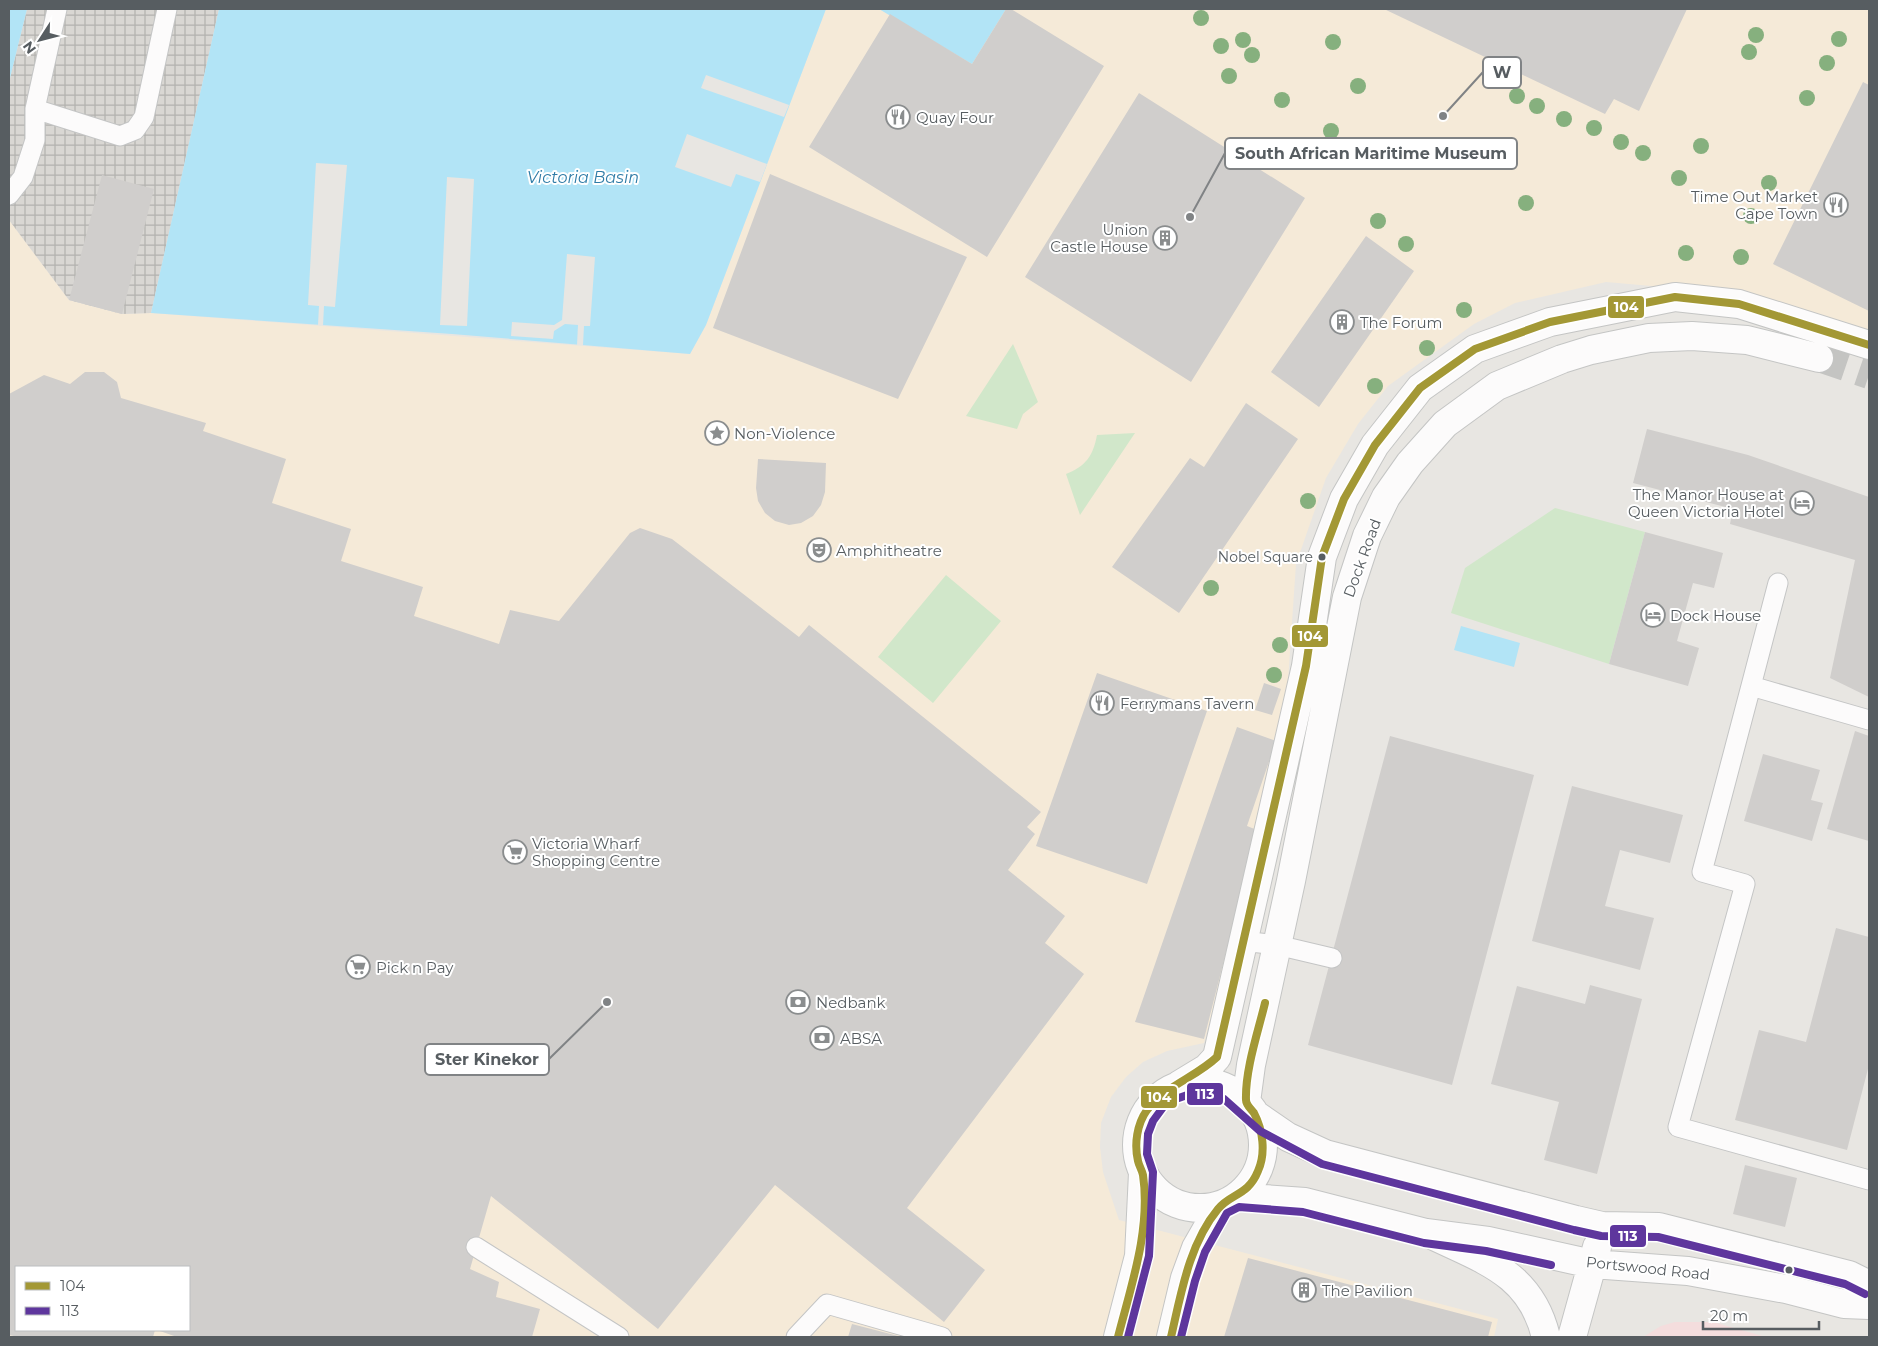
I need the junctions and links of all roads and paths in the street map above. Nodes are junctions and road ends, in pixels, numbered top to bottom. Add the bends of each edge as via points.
1 (57, 9) edge
2 (167, 9) edge
3 (35, 109) junction
4 (9, 195) edge
5 (1869, 345) edge
6 (1819, 358) tunnel mouth
7 (1778, 582) dead end
8 (1751, 686) junction
9 (1869, 720) edge
10 (1278, 945) junction
11 (1241, 955) junction
12 (1332, 958) dead end
13 (1179, 1085) junction
14 (1251, 1109) junction
15 (1143, 1173) junction
16 (1869, 1180) edge
17 (1229, 1202) junction
18 (1602, 1226) junction
19 (1426, 1233) junction
20 (476, 1247) dead end
21 (1592, 1264) junction
22 (1869, 1285) edge
23 (1869, 1305) edge
24 (619, 1337) edge
25 (796, 1337) edge
26 (942, 1337) edge
27 (1118, 1337) edge
28 (1171, 1337) edge
29 (1546, 1337) edge
30 (1572, 1337) edge

1 - 3 lane
2 - 3 lane via 144,117 134,130 120,136
3 - 4 lane via 35,140 22,177
5 - 11 street via 1739,304 1674,297 1550,322 1475,349 1420,388 1375,445 1344,500 1322,557 1306,666
6 - 10 street, Dock Road via 1746,340 1692,336 1649,338 1562,359 1496,386 1445,424 1410,463 1386,497 1367,536 1347,597
7 - 8 lane
8 - 9 lane
8 - 16 lane via 1702,872 1745,884 1678,1127
10 - 11 lane via 1251,942
10 - 12 lane
10 - 14 street, Dock Road via 1251,1065
11 - 13 street via 1217,1057 1207,1068
13 - 14 street via 1197,1082 1216,1084 1232,1091
13 - 15 street via 1156,1100 1140,1122 1136,1147
14 - 17 street via 1263,1136 1262,1160 1253,1181
14 - 18 street via 1288,1137 1325,1154
15 - 17 street via 1152,1188 1177,1204 1203,1209
15 - 27 street via 1139,1256
17 - 19 street, Portswood Road via 1305,1202
17 - 28 street via 1196,1248
18 - 21 street
18 - 22 street via 1659,1227 1849,1275
19 - 21 street, Portswood Road via 1488,1241
19 - 29 street, Portswood Road via 1500,1267 1517,1282 1536,1310
20 - 24 lane
21 - 23 street, Portswood Road via 1688,1271 1786,1289 1844,1304
21 - 30 street
25 - 26 lane via 827,1304

